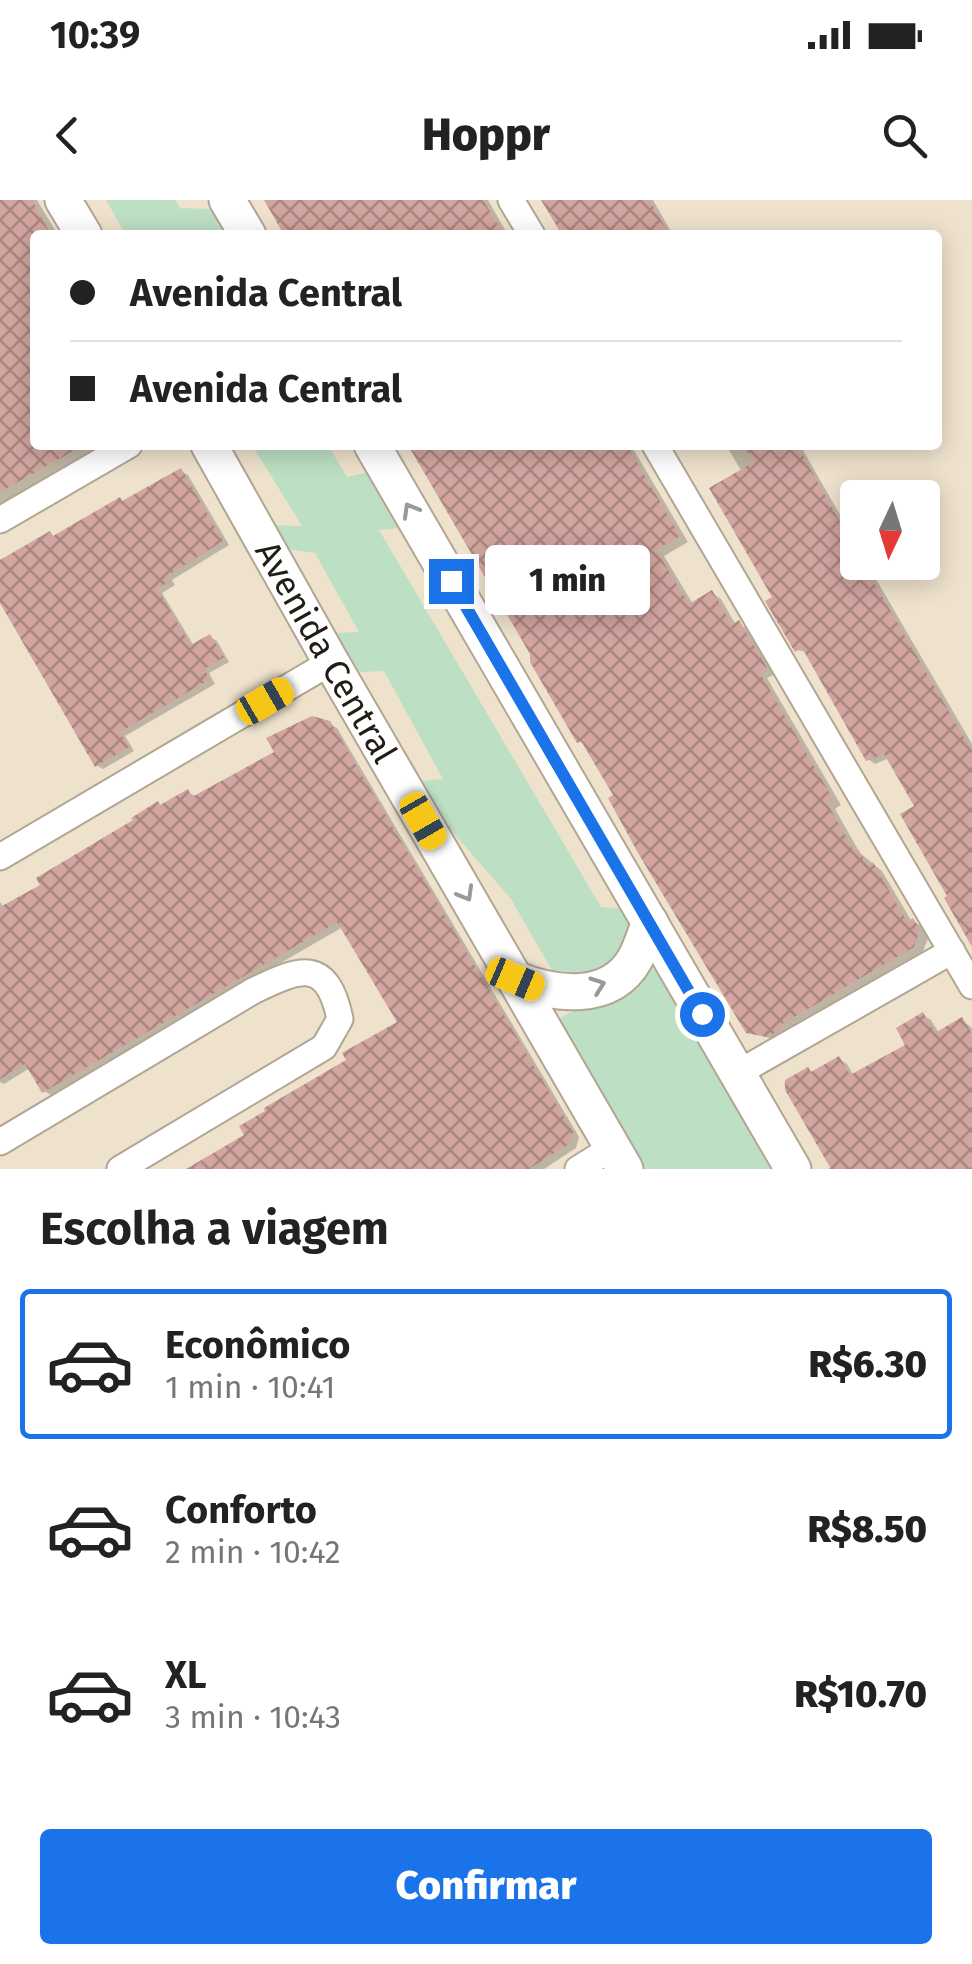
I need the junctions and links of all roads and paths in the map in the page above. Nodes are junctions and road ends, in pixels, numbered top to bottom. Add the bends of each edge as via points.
1 (63, 200) edge
2 (227, 200) edge
3 (511, 200) edge
4 (81, 230) edge
5 (245, 230) edge
6 (528, 230) edge
7 (120, 450) edge
8 (212, 450) edge
9 (375, 450) edge
10 (658, 450) edge
11 (0, 520) edge
12 (331, 662) junction
13 (0, 857) edge
14 (650, 922) junction
15 (952, 951) junction
16 (515, 979) junction
17 (972, 986) edge
18 (736, 1074) junction
19 (0, 1142) edge
20 (619, 1158) edge
21 (120, 1169) edge
22 (578, 1169) edge
23 (794, 1169) edge

1 - 4 street
2 - 5 street
3 - 6 street
7 - 11 street
8 - 12 street, Avenida Central
14 -> 9 street
10 - 15 street
12 - 13 street
12 -> 16 street, Avenida Central
16 -> 14 street via 562,993 591,990 634,962
14 - 18 street
15 - 17 street
15 - 18 street
16 - 20 street, Avenida Central
18 - 23 street
19 - 21 street via 253,991 292,972 319,976 335,994 340,1019 324,1047
20 - 22 street

